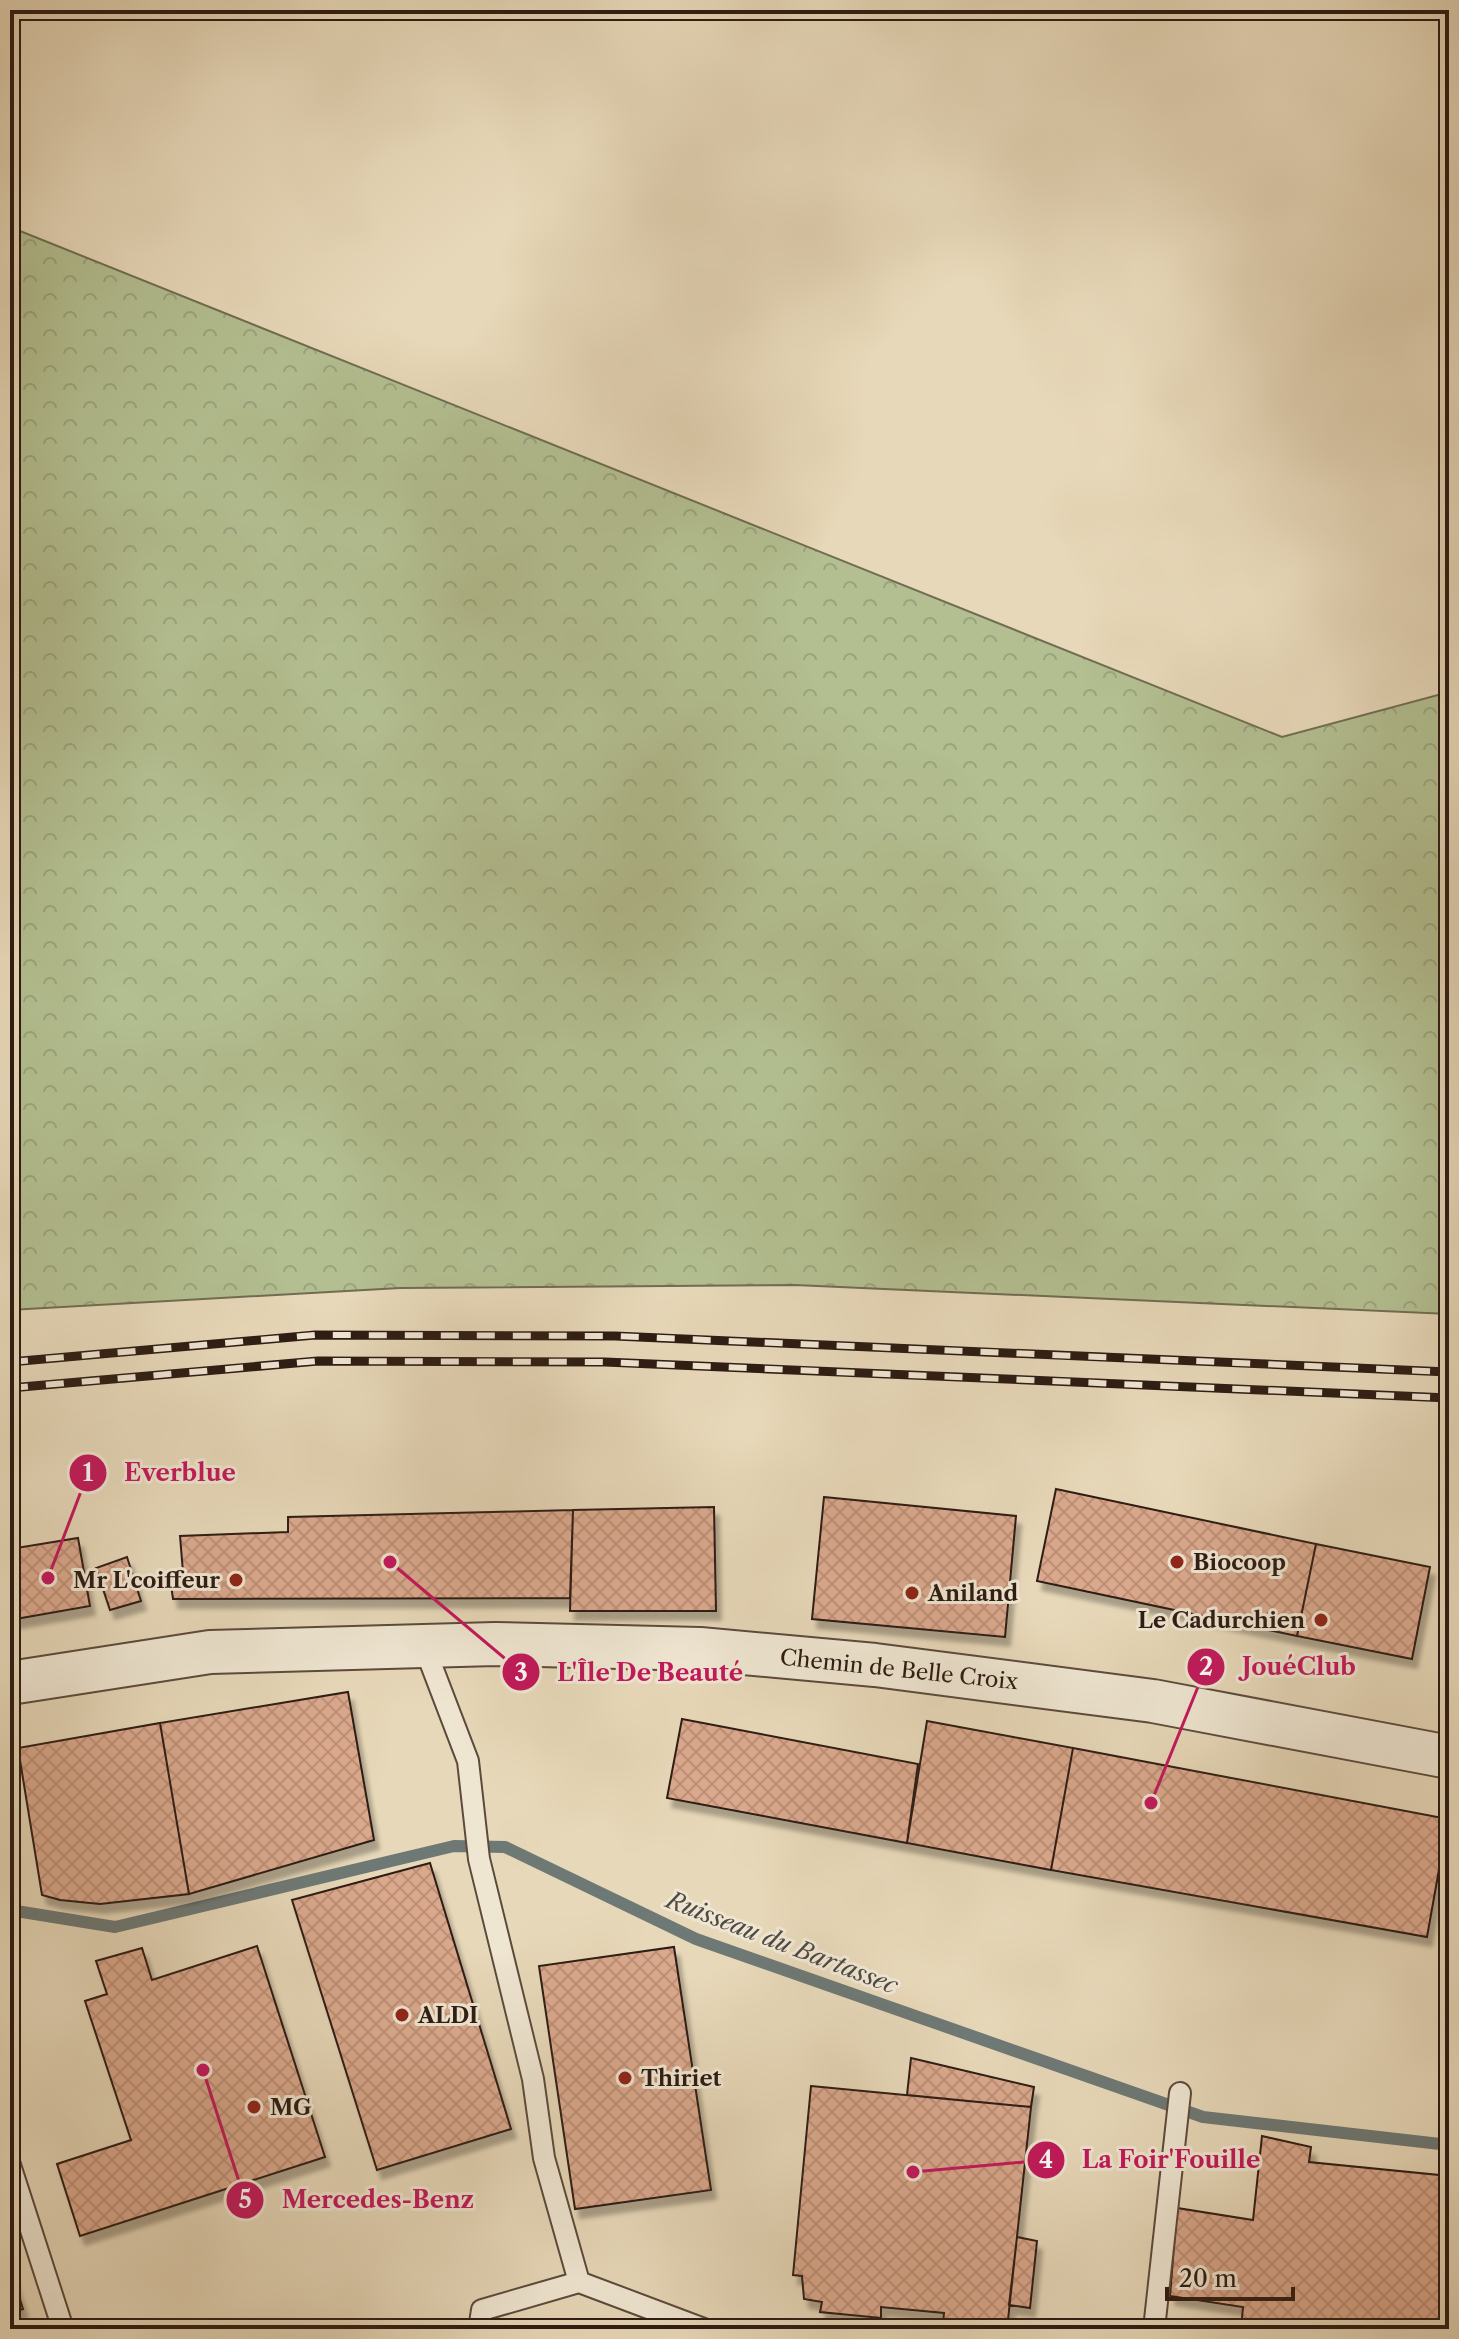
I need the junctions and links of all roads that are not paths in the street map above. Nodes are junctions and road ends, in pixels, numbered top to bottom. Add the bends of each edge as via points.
1 (424, 1646) junction
2 (10, 1683) edge
3 (1449, 1757) edge
4 (1180, 2093) dead end
5 (10, 2165) edge
6 (579, 2282) junction
7 (63, 2329) edge
8 (479, 2329) edge
9 (704, 2329) edge
10 (1154, 2329) edge

1 - 2 street, Chemin de Belle Croix via 210,1652
1 - 3 street, Chemin de Belle Croix via 700,1649 875,1665 1153,1701
1 - 6 lane via 468,1761 479,1859 533,2079 544,2158
4 - 10 lane
5 - 7 lane
6 - 8 lane via 482,2310
6 - 9 lane

